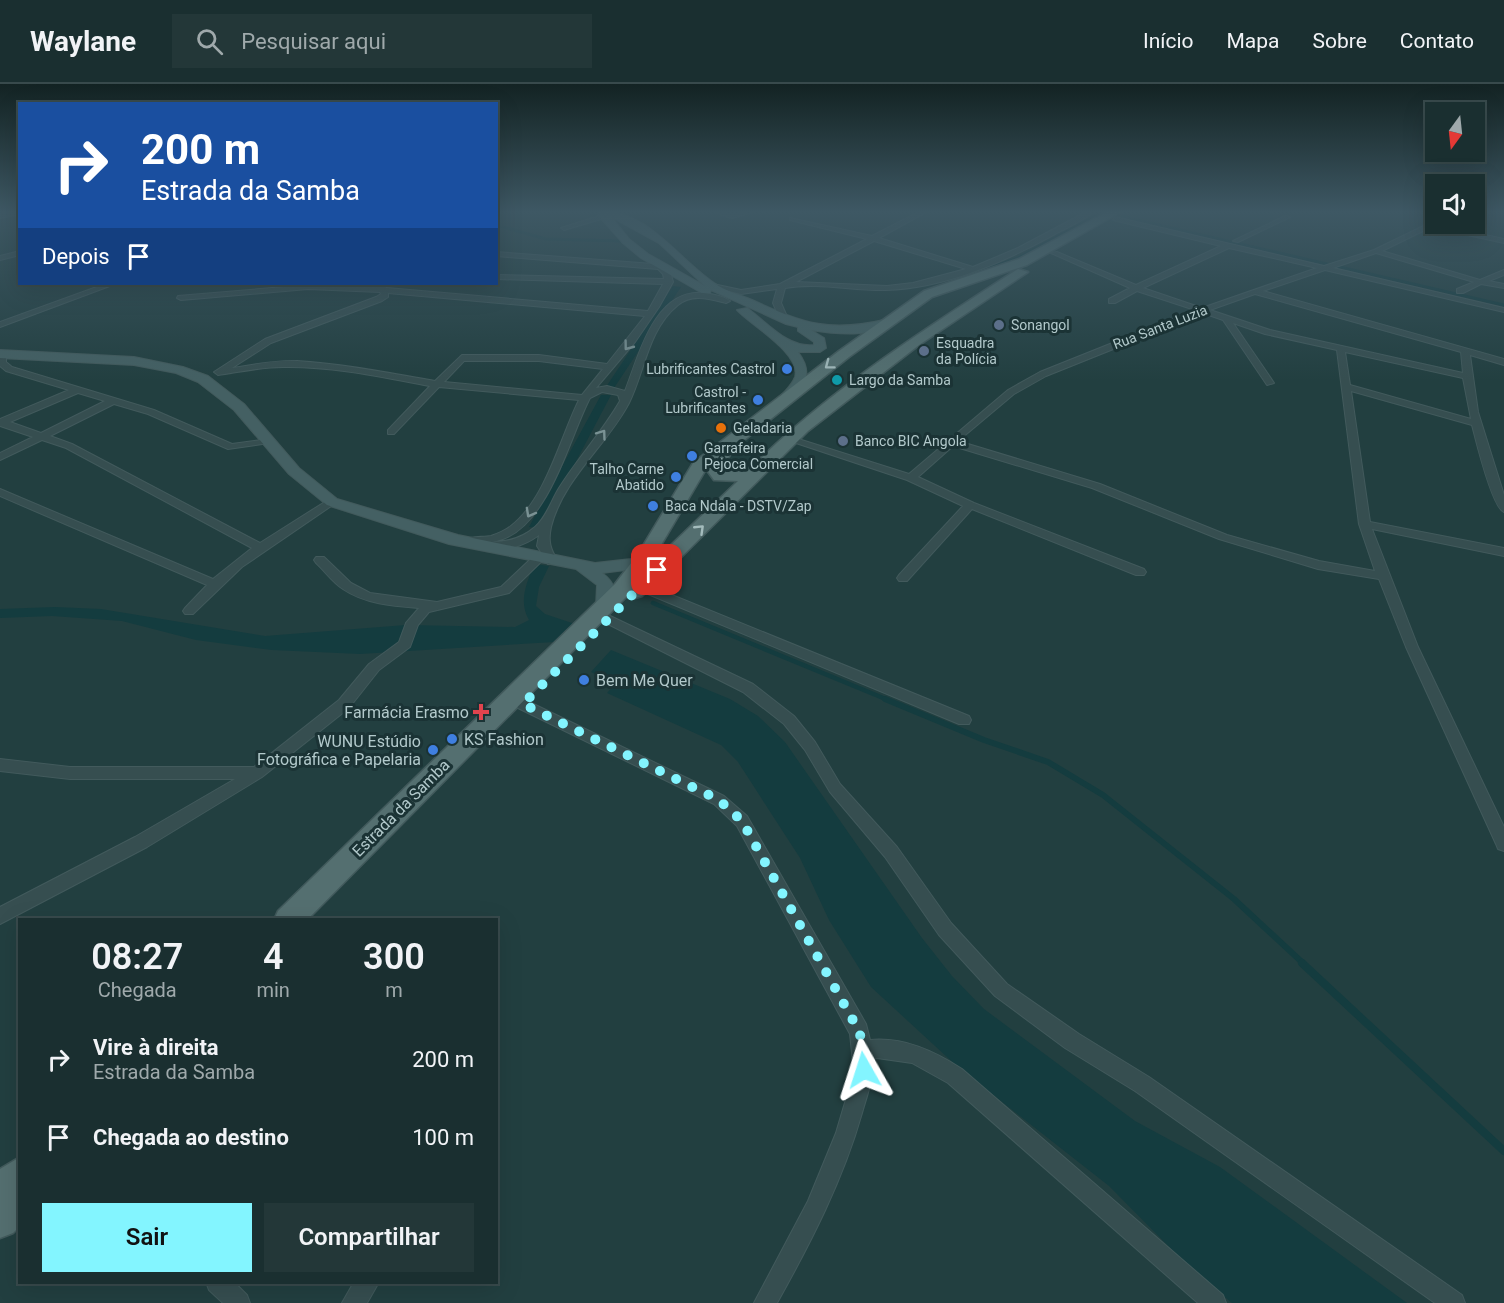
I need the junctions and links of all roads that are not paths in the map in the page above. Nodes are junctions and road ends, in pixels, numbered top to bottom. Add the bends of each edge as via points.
1 (662, 268) edge
2 (664, 268) edge
3 (691, 268) edge
4 (816, 268) edge
5 (969, 268) edge
6 (1004, 268) edge
7 (1032, 268) edge
8 (1088, 268) edge
9 (1180, 268) edge
10 (1324, 268) edge
11 (1344, 268) edge
12 (1347, 268) edge
13 (1433, 268) edge
14 (973, 269) joint
15 (1504, 272) edge
16 (498, 277) edge
17 (669, 282) junction
18 (1480, 282) junction
19 (707, 283) junction
20 (108, 285) edge
21 (782, 286) junction
22 (1504, 286) edge
23 (384, 287) edge
24 (1136, 288) junction
25 (1253, 291) junction
26 (1460, 291) junction
27 (181, 298) dead end
28 (726, 301) junction
29 (1112, 301) dead end
30 (1504, 301) edge
31 (909, 307) junction
32 (1504, 310) edge
33 (1202, 311) junction
34 (650, 314) junction
35 (784, 319) junction
36 (948, 319) junction
37 (1227, 320) junction
38 (888, 322) junction
39 (0, 325) edge
40 (768, 330) junction
41 (1341, 350) junction
42 (1465, 352) junction
43 (1, 354) edge
44 (1504, 362) edge
45 (611, 367) junction
46 (218, 372) junction
47 (1466, 376) junction
48 (204, 379) junction
49 (1270, 382) dead end
50 (436, 384) junction
51 (1348, 387) junction
52 (79, 389) junction
53 (787, 397) junction
54 (584, 398) junction
55 (114, 400) junction
56 (625, 400) junction
57 (0, 422) edge
58 (1478, 424) junction
59 (391, 432) dead end
60 (41, 436) junction
61 (789, 439) junction
62 (731, 440) junction
63 (266, 441) junction
64 (951, 442) junction
65 (774, 453) junction
66 (0, 457) edge
67 (911, 478) junction
68 (0, 492) edge
69 (332, 502) junction
70 (970, 506) junction
71 (1504, 509) edge
72 (549, 519) junction
73 (1365, 524) junction
74 (455, 540) junction
75 (485, 546) junction
76 (261, 548) junction
77 (1504, 552) edge
78 (646, 556) junction
79 (545, 559) junction
80 (320, 560) dead end
81 (578, 565) junction
82 (1140, 572) dead end
83 (1383, 576) junction
84 (903, 578) dead end
85 (212, 583) junction
86 (640, 586) junction
87 (434, 605) junction
88 (189, 611) dead end
89 (600, 620) junction
90 (567, 653) junction
91 (523, 704) junction
92 (964, 720) dead end
93 (0, 765) edge
94 (257, 773) junction
95 (1504, 844) edge
96 (0, 916) edge
97 (290, 918) edge
98 (310, 918) edge
99 (864, 1050) junction
100 (18, 1176) edge
101 (0, 1193) edge
102 (18, 1203) edge
103 (0, 1220) edge
104 (220, 1284) edge
105 (367, 1284) edge
106 (239, 1303) edge
107 (354, 1303) edge
108 (765, 1303) edge
109 (1215, 1303) edge
110 (1454, 1303) edge

1 - 17 street
2 - 28 main road
3 - 19 main road
4 - 21 street
5 - 14 street
6 - 31 main road, Estrada da Samba via 940,288
7 - 36 main road, Estrada da Samba
8 - 24 street
9 - 24 street
10 - 25 street, Rua Santa Luzia
11 - 32 street
12 - 26 street
13 - 18 street
14 - 21 street via 890,288 814,282
15 - 18 street
16 - 17 street
17 - 34 street
18 - 22 street
18 - 26 street
19 - 21 street via 741,292
19 - 35 main road
20 - 39 street
21 - 35 street via 777,303
23 - 27 street via 330,286
23 - 34 street
23 - 46 street via 385,295 260,344
24 - 29 street
24 - 33 street
25 - 33 street, Rua Santa Luzia
25 - 42 street
26 - 30 street
28 - 40 main road
28 - 56 street via 694,295 675,303 650,340
31 - 36 main road via 944,293 960,294 963,300
31 - 38 main road, Estrada da Samba
33 - 37 street
33 - 64 street, Rua Santa Luzia via 1043,374 1011,392
34 -> 45 street
35 - 38 main road via 835,331
35 - 40 main road via 815,336 822,346 813,351 797,349
36 - 61 main road, Estrada da Samba via 867,375
37 - 41 street
37 - 49 street
38 -> 53 main road, Estrada da Samba
40 - 53 main road via 795,355 802,368 799,382
41 - 47 street
41 - 51 street
42 - 44 street
42 - 47 street
43 - 48 main road via 134,361
43 - 52 street via 2,363 9,369
45 - 50 street via 573,360 470,357 458,360
45 - 54 street
46 - 48 street
46 - 50 street via 297,364
47 - 58 street
48 - 63 main road via 239,407
50 - 54 street
50 - 59 street
51 - 58 street
51 - 73 street
52 - 55 street
52 - 57 street
53 - 62 main road, Estrada da Samba
54 - 56 street via 606,389 622,393
54 -> 74 street via 565,446 526,521 514,532 490,541
55 - 60 street
55 - 63 street via 231,447
72 -> 56 street via 582,461
57 - 60 street
58 - 71 street
60 - 66 street
60 - 76 street via 90,456
61 - 65 main road, Estrada da Samba
61 - 67 street
62 - 65 main road via 714,468 720,476 736,476
62 - 78 main road, Estrada da Samba via 691,477
63 - 69 main road via 311,487
64 - 67 street, Rua Santa Luzia
64 - 83 street via 1096,486 1222,537 1318,565
86 -> 65 main road, Estrada da Samba via 739,492
67 - 70 street
68 - 85 street
69 - 74 main road
69 - 76 street
70 - 82 street
70 - 84 street
72 - 75 street via 522,541
72 - 79 street via 543,546
73 - 77 street
73 - 83 street
74 - 75 main road
75 - 79 main road
76 - 85 street
78 - 81 main road via 635,564 616,568
78 - 89 main road, Estrada da Samba
79 - 81 main road
79 - 87 street via 505,590
80 - 87 street via 357,592
81 - 89 main road via 605,584 607,596
83 - 95 street
85 - 88 street
86 - 89 main road, Estrada da Samba
86 - 92 street
87 - 94 street via 425,609 392,654 374,667 344,704
89 - 90 main road, Estrada da Samba
89 - 110 street via 748,688 789,720 835,788 891,852 945,929 1001,990
90 - 91 main road, Estrada da Samba
90 - 97 main road, Estrada da Samba
91 - 98 main road, Estrada da Samba
91 - 99 street via 734,811 859,1031
93 - 94 street via 70,773
94 - 96 street via 141,842
99 - 108 street via 864,1070 830,1180
99 - 109 street via 881,1047 915,1053 955,1076
100 - 101 main road
102 - 103 main road
104 - 106 street
105 - 107 street

